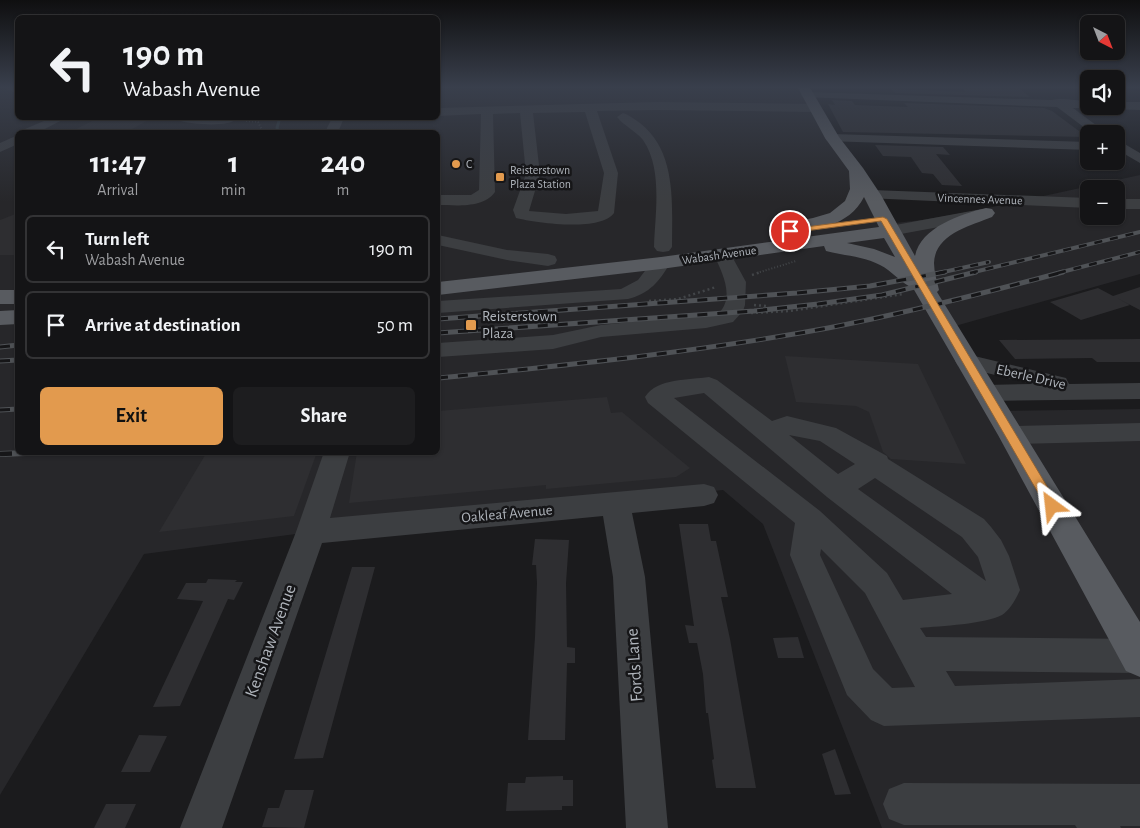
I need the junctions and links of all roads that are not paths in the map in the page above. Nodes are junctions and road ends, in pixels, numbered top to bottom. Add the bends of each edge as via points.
1 (46, 125) edge
2 (487, 125) edge
3 (528, 125) edge
4 (595, 125) edge
5 (638, 125) edge
6 (824, 125) edge
7 (34, 130) edge
8 (832, 138) junction
9 (15, 140) edge
10 (1080, 146) edge
11 (0, 148) edge
12 (1125, 150) edge
13 (15, 157) edge
14 (1140, 159) edge
15 (0, 160) edge
16 (857, 171) junction
17 (872, 195) junction
18 (440, 200) edge
19 (1028, 200) joint
20 (1080, 203) edge
21 (1125, 204) edge
22 (1140, 204) edge
23 (989, 206) junction
24 (887, 225) junction
25 (440, 240) edge
26 (747, 244) junction
27 (662, 255) junction
28 (723, 255) junction
29 (548, 260) junction
30 (440, 271) edge
31 (440, 289) edge
32 (0, 297) edge
33 (15, 297) edge
34 (929, 297) junction
35 (440, 308) edge
36 (15, 317) edge
37 (0, 318) edge
38 (440, 350) edge
39 (966, 361) junction
40 (1140, 391) edge
41 (1095, 392) junction
42 (986, 393) junction
43 (770, 432) junction
44 (1140, 432) edge
45 (1012, 435) junction
46 (336, 455) edge
47 (877, 463) junction
48 (837, 489) junction
49 (704, 495) dead end
50 (615, 503) junction
51 (810, 519) junction
52 (311, 532) junction
53 (990, 604) junction
54 (895, 616) junction
55 (917, 654) junction
56 (1139, 657) edge
57 (1140, 698) edge
58 (946, 705) junction
59 (904, 804) dead end
60 (1140, 805) edge
61 (1094, 816) edge
62 (201, 828) edge
63 (646, 828) edge

1 - 7 street
2 - 18 street via 487,192 471,199
3 - 4 street via 533,174 522,214 592,219 606,213 611,173
5 - 27 street via 653,132 658,157 663,188
6 - 8 main road
8 - 10 street
8 - 16 main road
9 - 11 street
12 - 14 street
13 - 15 street
16 - 17 main road
16 - 26 main road via 857,196 834,218
17 - 23 street, Vincennes Avenue
17 - 24 main road
19 - 20 street, Vincennes Avenue
19 - 23 street, Wabash Avenue
21 - 22 street
23 - 24 street, Wabash Avenue
23 - 34 main road via 931,241 925,251 924,263
24 - 26 main road, Wabash Avenue
24 - 34 main road
25 - 29 street
26 - 27 main road, Wabash Avenue
26 - 28 main road, Wabash Avenue
26 - 34 main road via 828,247 863,252 898,266
27 - 28 main road, Wabash Avenue
27 - 29 main road, Wabash Avenue
27 - 31 main road, Wabash Avenue
27 - 35 street via 646,284 634,292
28 - 38 street via 736,282 735,305 726,318 601,330 553,342
29 - 30 main road, Wabash Avenue
32 - 33 main road
34 - 39 main road
36 - 37 main road
39 - 41 street, Eberle Drive
39 - 42 main road
40 - 41 street, Eberle Drive
41 - 42 street, Eberle Drive
42 - 45 main road
43 - 47 street via 787,425 827,434
43 - 48 street
43 - 51 street via 709,385 668,390 657,397
44 - 45 street
45 - 56 main road
46 - 52 street, Kenshaw Avenue
47 - 48 street
47 - 53 street via 974,528 987,541 997,560 1004,590
48 - 53 street
49 - 50 street, Oakleaf Avenue
50 - 52 street, Oakleaf Avenue
50 - 63 street, Fords Lane via 629,577
51 - 54 street via 876,583
51 - 58 street via 805,555 860,682 884,707
52 - 62 street, Kenshaw Avenue
53 - 54 street
54 - 55 street
55 - 56 street
55 - 58 street
57 - 58 street
59 - 61 street
60 - 61 street

